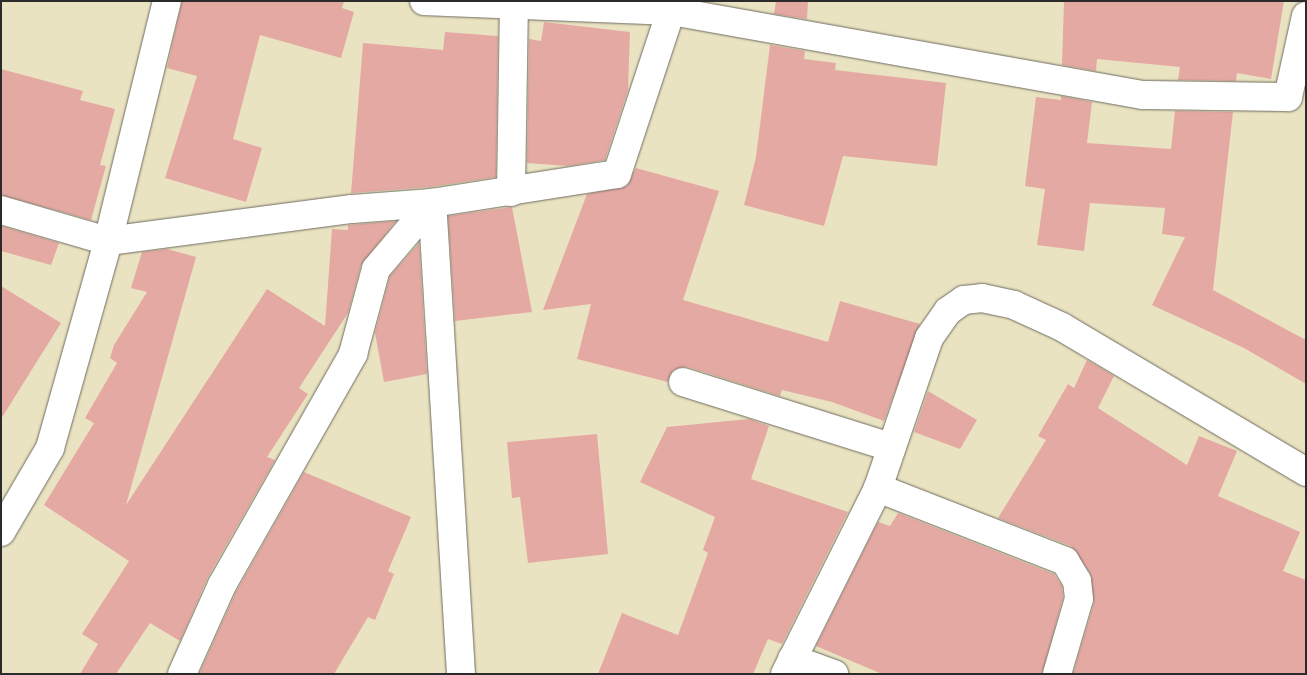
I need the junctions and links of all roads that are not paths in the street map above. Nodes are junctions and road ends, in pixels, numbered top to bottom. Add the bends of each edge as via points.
1 (167, 1) edge
2 (424, 1) edge
3 (514, 7) junction
4 (671, 11) junction
5 (1306, 16) edge
6 (1297, 102) edge
7 (510, 192) junction
8 (432, 203) junction
9 (1, 210) edge
10 (108, 241) junction
11 (683, 382) dead end
12 (890, 447) junction
13 (1306, 472) edge
14 (878, 488) junction
15 (1, 532) edge
16 (789, 666) edge
17 (182, 674) edge
18 (461, 674) edge
19 (834, 674) edge
20 (1057, 674) edge

1 - 10 street
2 - 3 street
3 - 4 street
3 - 7 street
4 - 6 street via 1143,95
4 - 7 street via 618,174
5 - 6 street
7 - 8 street
8 - 10 street via 352,209
8 - 17 street via 376,269 353,354 222,585
8 - 18 street
9 - 10 street
10 - 15 street via 50,448
11 - 12 street
12 - 13 street via 929,338 948,311 964,300 982,298 1014,305 1062,327
12 - 14 street
14 - 16 street
14 - 20 street via 1065,561 1077,581 1079,599
16 - 19 street

